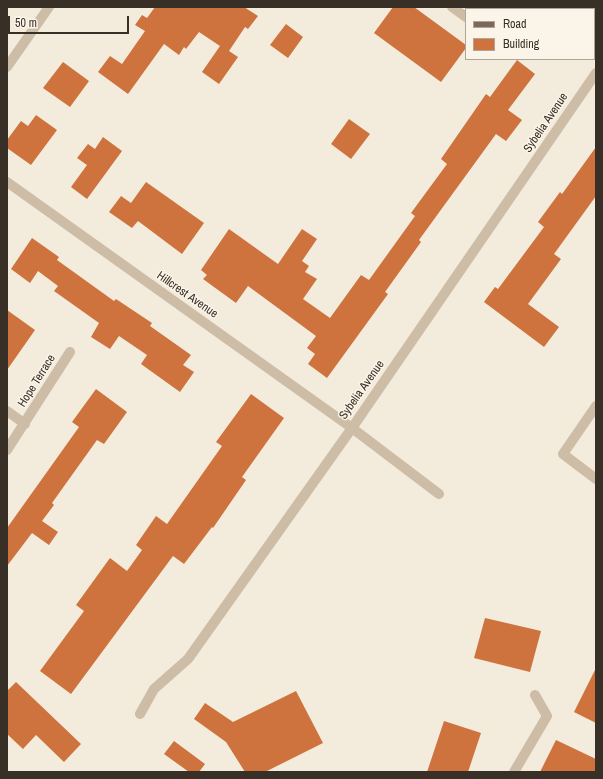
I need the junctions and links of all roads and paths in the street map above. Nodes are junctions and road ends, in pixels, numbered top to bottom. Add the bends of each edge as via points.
1 (49, 7) edge
2 (452, 7) edge
3 (465, 16) edge
4 (7, 67) edge
5 (596, 73) edge
6 (7, 182) edge
7 (70, 352) dead end
8 (596, 406) edge
9 (7, 411) edge
10 (25, 424) junction
11 (352, 428) junction
12 (7, 450) edge
13 (596, 479) edge
14 (439, 494) dead end
15 (535, 695) dead end
16 (140, 714) dead end
17 (514, 772) edge

1 - 4 street
2 - 3 street
5 - 11 street, Sybelia Avenue
6 - 11 street, Hillcrest Avenue
7 - 10 street, Hope Terrace
8 - 13 street via 563,454
9 - 10 street, Hope Terrace
10 - 12 street, Hope Terrace
11 - 14 street, Hillcrest Avenue
11 - 16 street, Sybelia Avenue via 188,660 154,689
15 - 17 street via 547,716

